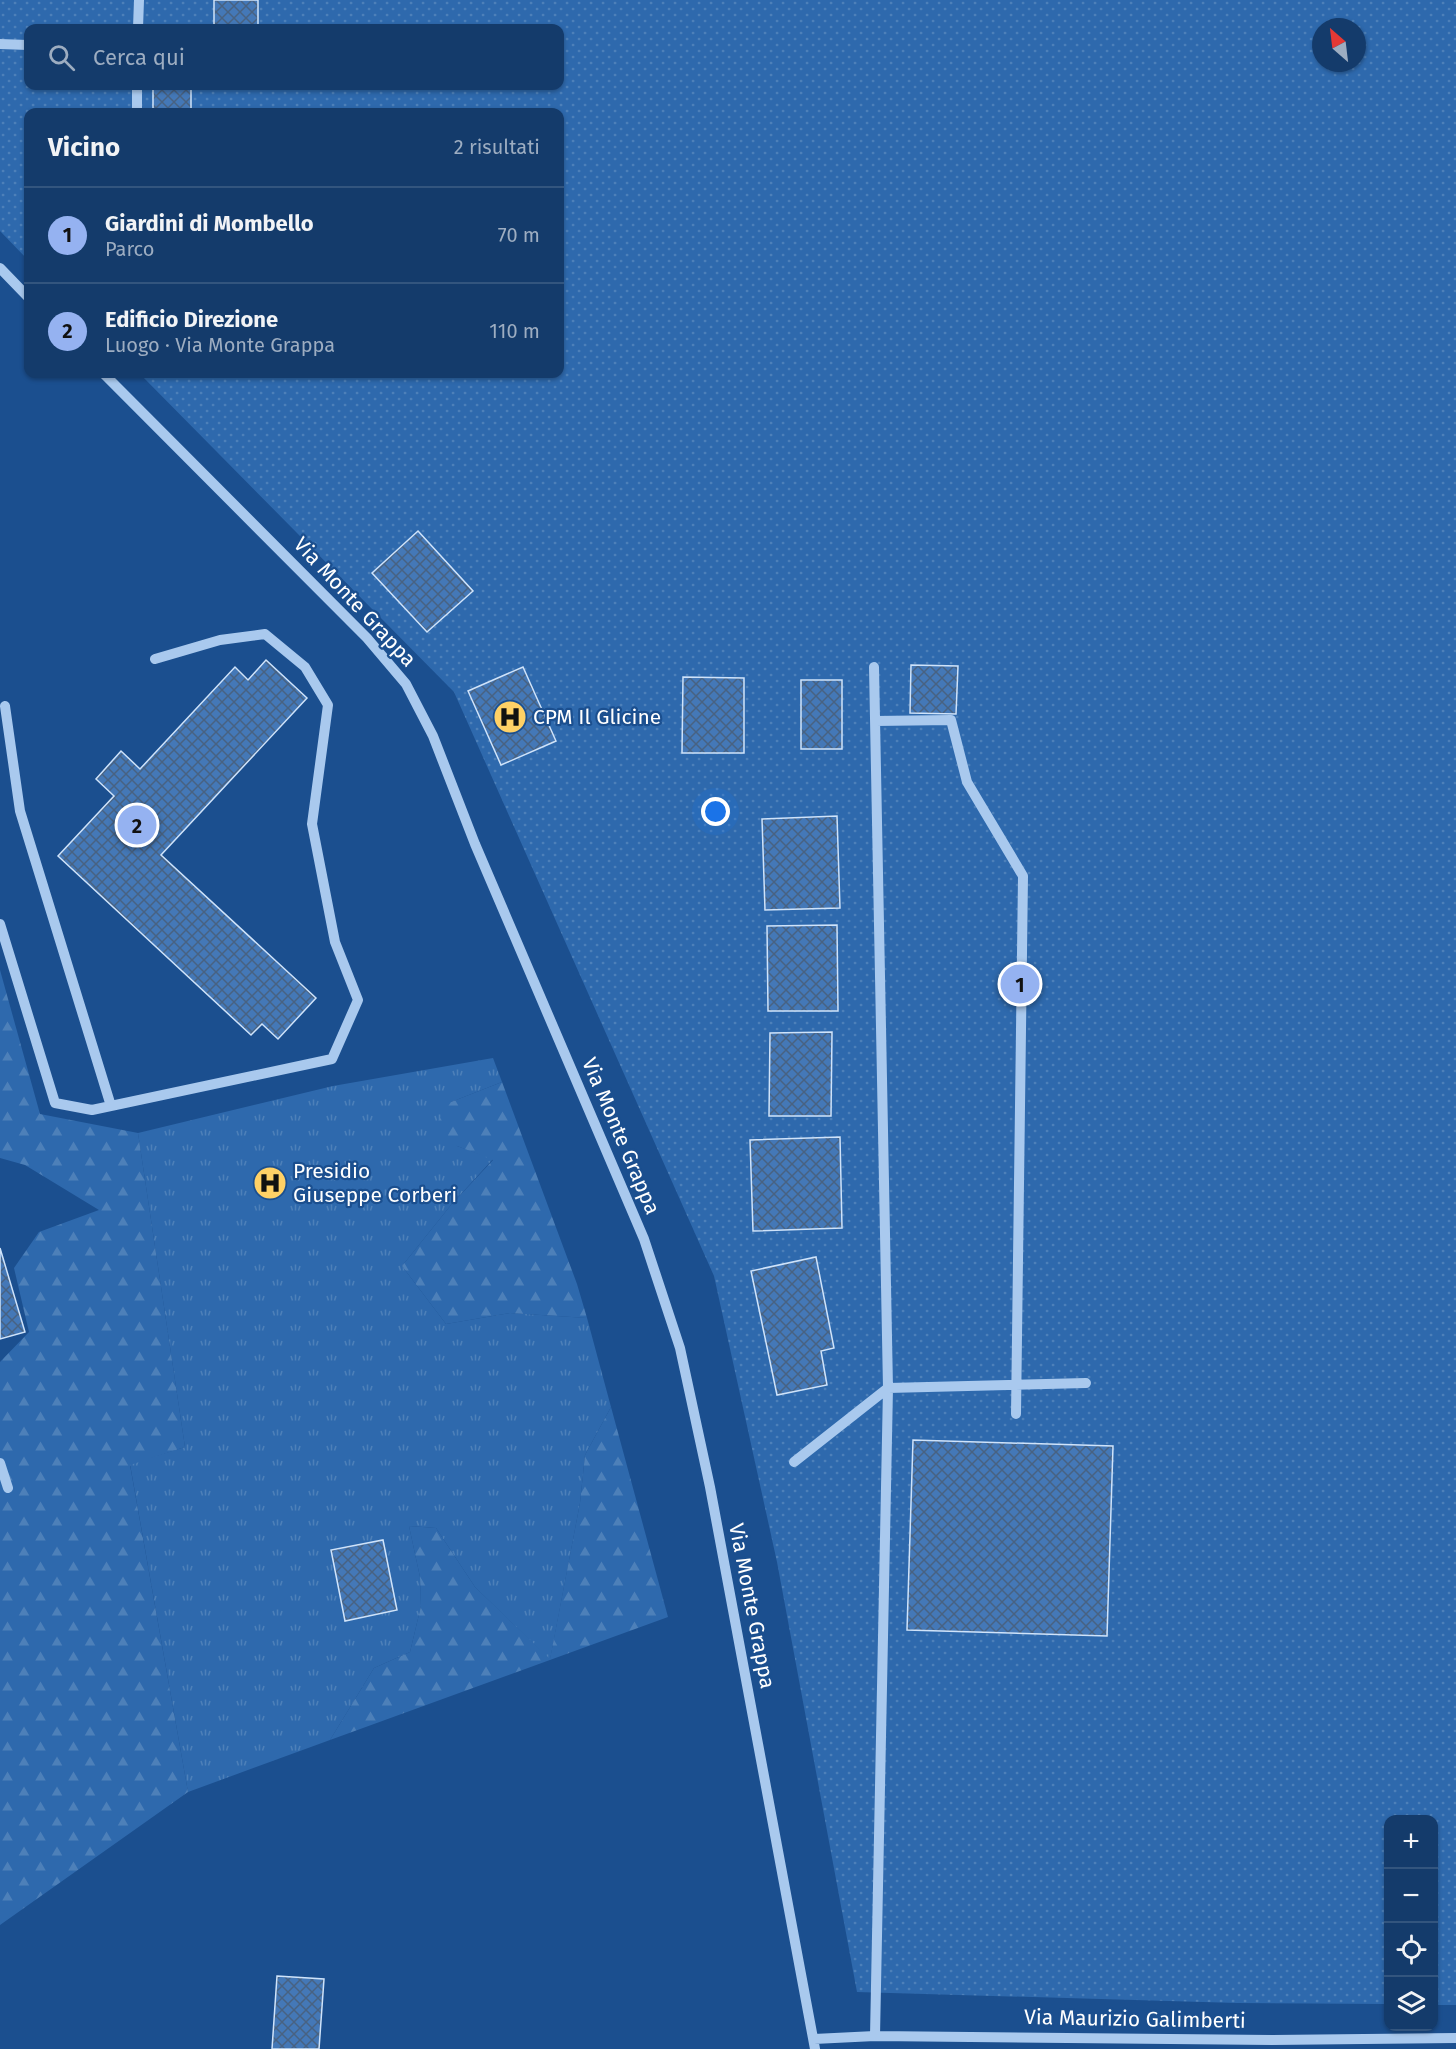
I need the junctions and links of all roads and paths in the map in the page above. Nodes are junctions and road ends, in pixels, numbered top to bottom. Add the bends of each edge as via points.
1 (139, 0) edge
2 (138, 24) edge
3 (0, 44) edge
4 (24, 45) edge
5 (137, 90) edge
6 (137, 108) edge
7 (0, 268) edge
8 (24, 293) edge
9 (108, 378) edge
10 (155, 659) dead end
11 (874, 667) dead end
12 (5, 706) dead end
13 (875, 721) junction
14 (0, 924) edge
15 (111, 1106) junction
16 (1086, 1383) dead end
17 (1016, 1384) junction
18 (888, 1388) junction
19 (1016, 1413) dead end
20 (794, 1462) dead end
21 (0, 1463) edge
22 (8, 1488) dead end
23 (875, 2036) junction
24 (1456, 2038) edge
25 (815, 2044) edge

1 - 2 street
3 - 4 street
5 - 6 street
7 - 8 street
9 - 25 street, Via Monte Grappa via 367,638 406,684 433,736 475,844 644,1239 680,1348
10 - 15 street via 220,640 265,634 306,667 328,705 312,824 336,942 358,1000 332,1059
11 - 13 street
12 - 15 street via 20,811
13 - 17 street via 951,720 967,782 1023,876
13 - 18 street
14 - 15 street via 55,1104 92,1110
16 - 17 street
17 - 18 street
17 - 19 street
18 - 20 street
18 - 23 street
21 - 22 street
23 - 24 street, Via Maurizio Galimberti
23 - 25 street, Via Maurizio Galimberti

